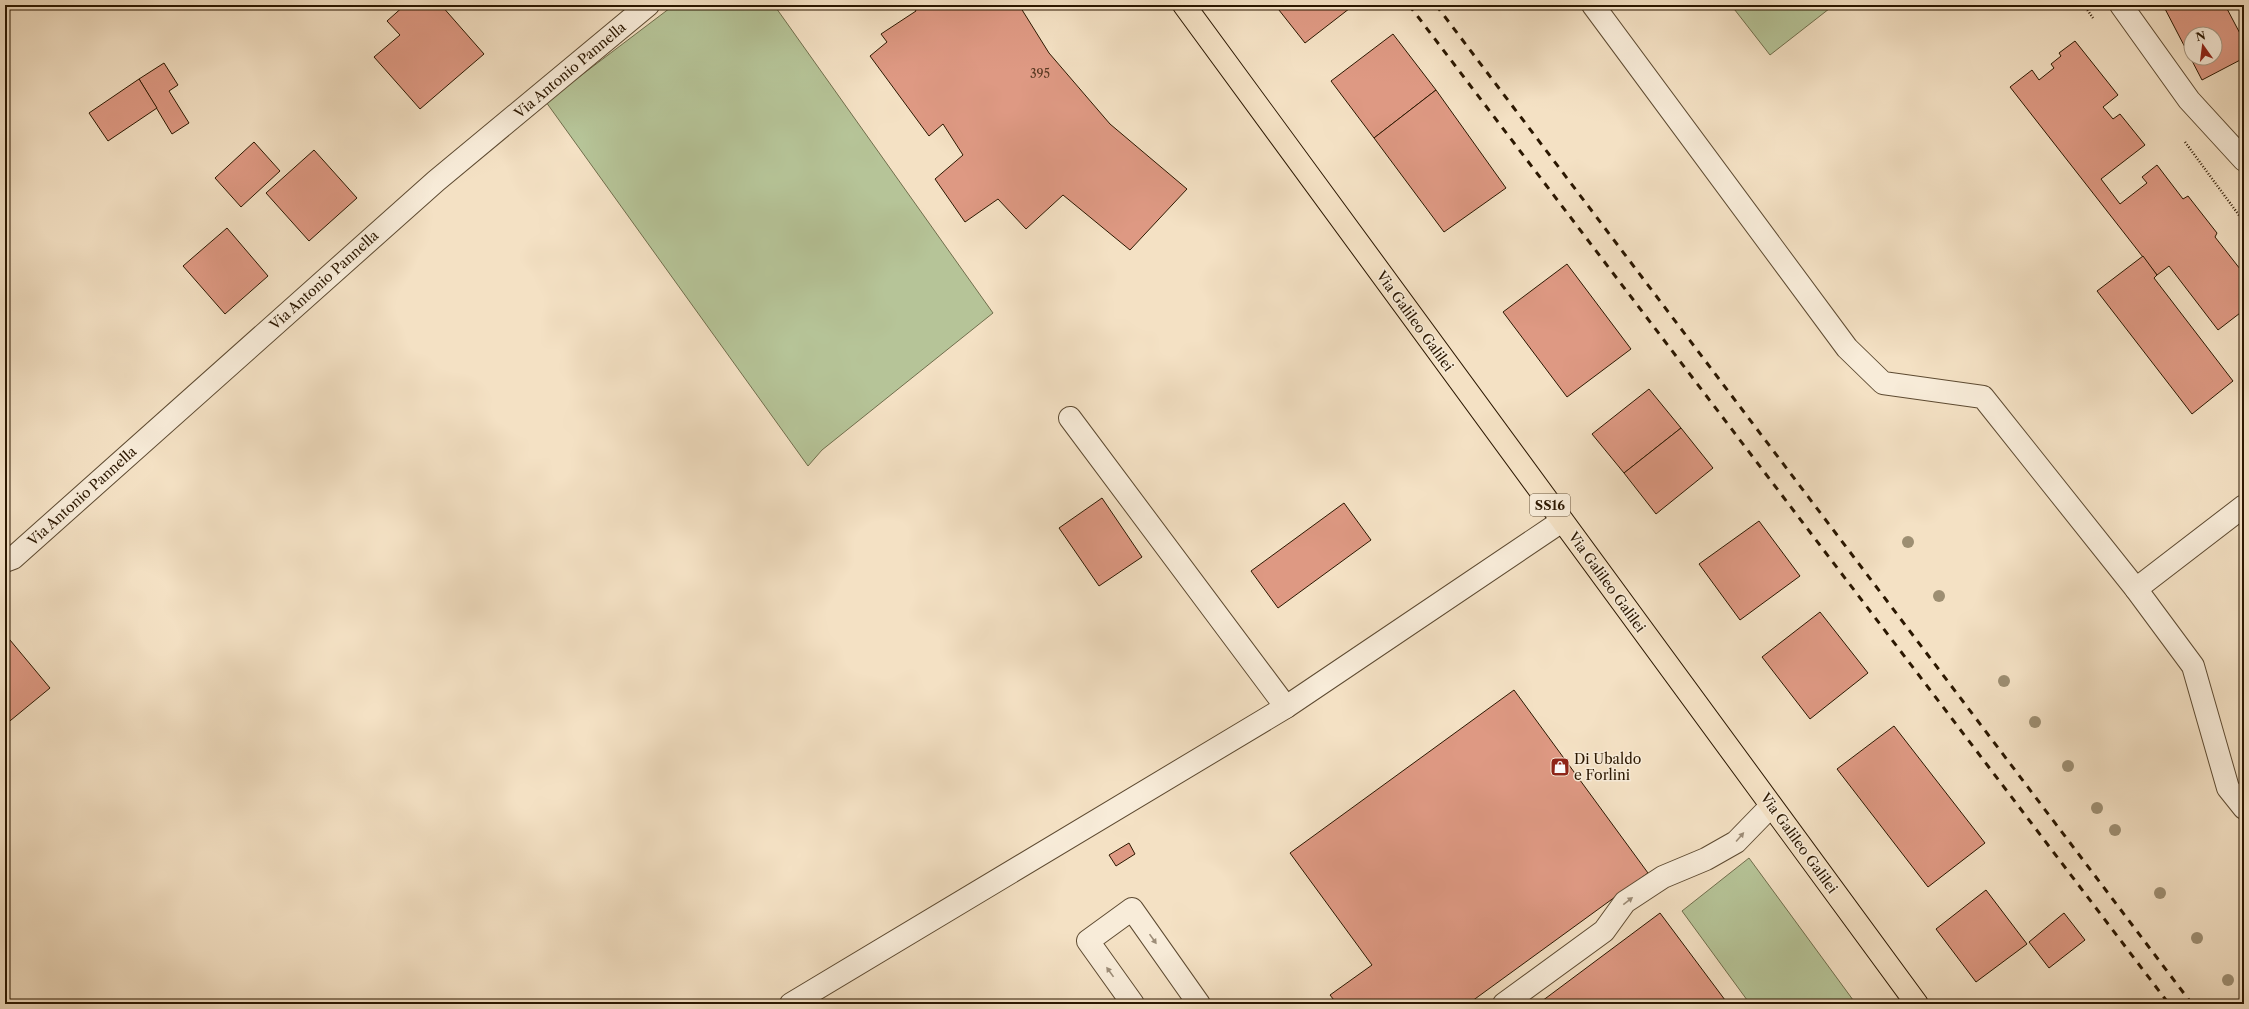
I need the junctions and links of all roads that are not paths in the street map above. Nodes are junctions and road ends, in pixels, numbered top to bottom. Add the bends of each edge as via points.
1 (648, 5) edge
2 (1184, 5) edge
3 (1593, 5) edge
4 (2121, 5) edge
5 (2244, 160) edge
6 (1070, 418) dead end
7 (2244, 506) edge
8 (1562, 521) junction
9 (5, 561) edge
10 (2136, 589) junction
11 (1286, 707) junction
12 (1771, 806) junction
13 (2244, 808) edge
14 (791, 1004) edge
15 (1133, 1004) edge
16 (1199, 1004) edge
17 (1504, 1004) edge
18 (1917, 1004) edge

1 - 9 street, Via Antonio Pannella via 436,181 13,558
2 - 8 main road, Via Galileo Galilei / SS16
3 - 10 street via 1846,348 1883,383 1983,397
4 - 5 street via 2189,100
6 - 11 street
7 - 10 street
8 - 11 street
8 - 12 main road, Via Galileo Galilei / SS16
10 - 13 street via 2193,666 2228,788
11 - 14 street
17 -> 12 street via 1604,931 1625,902 1663,877 1706,859 1736,842
12 - 18 main road, Via Galileo Galilei / SS16
15 -> 16 street via 1088,941 1132,909

